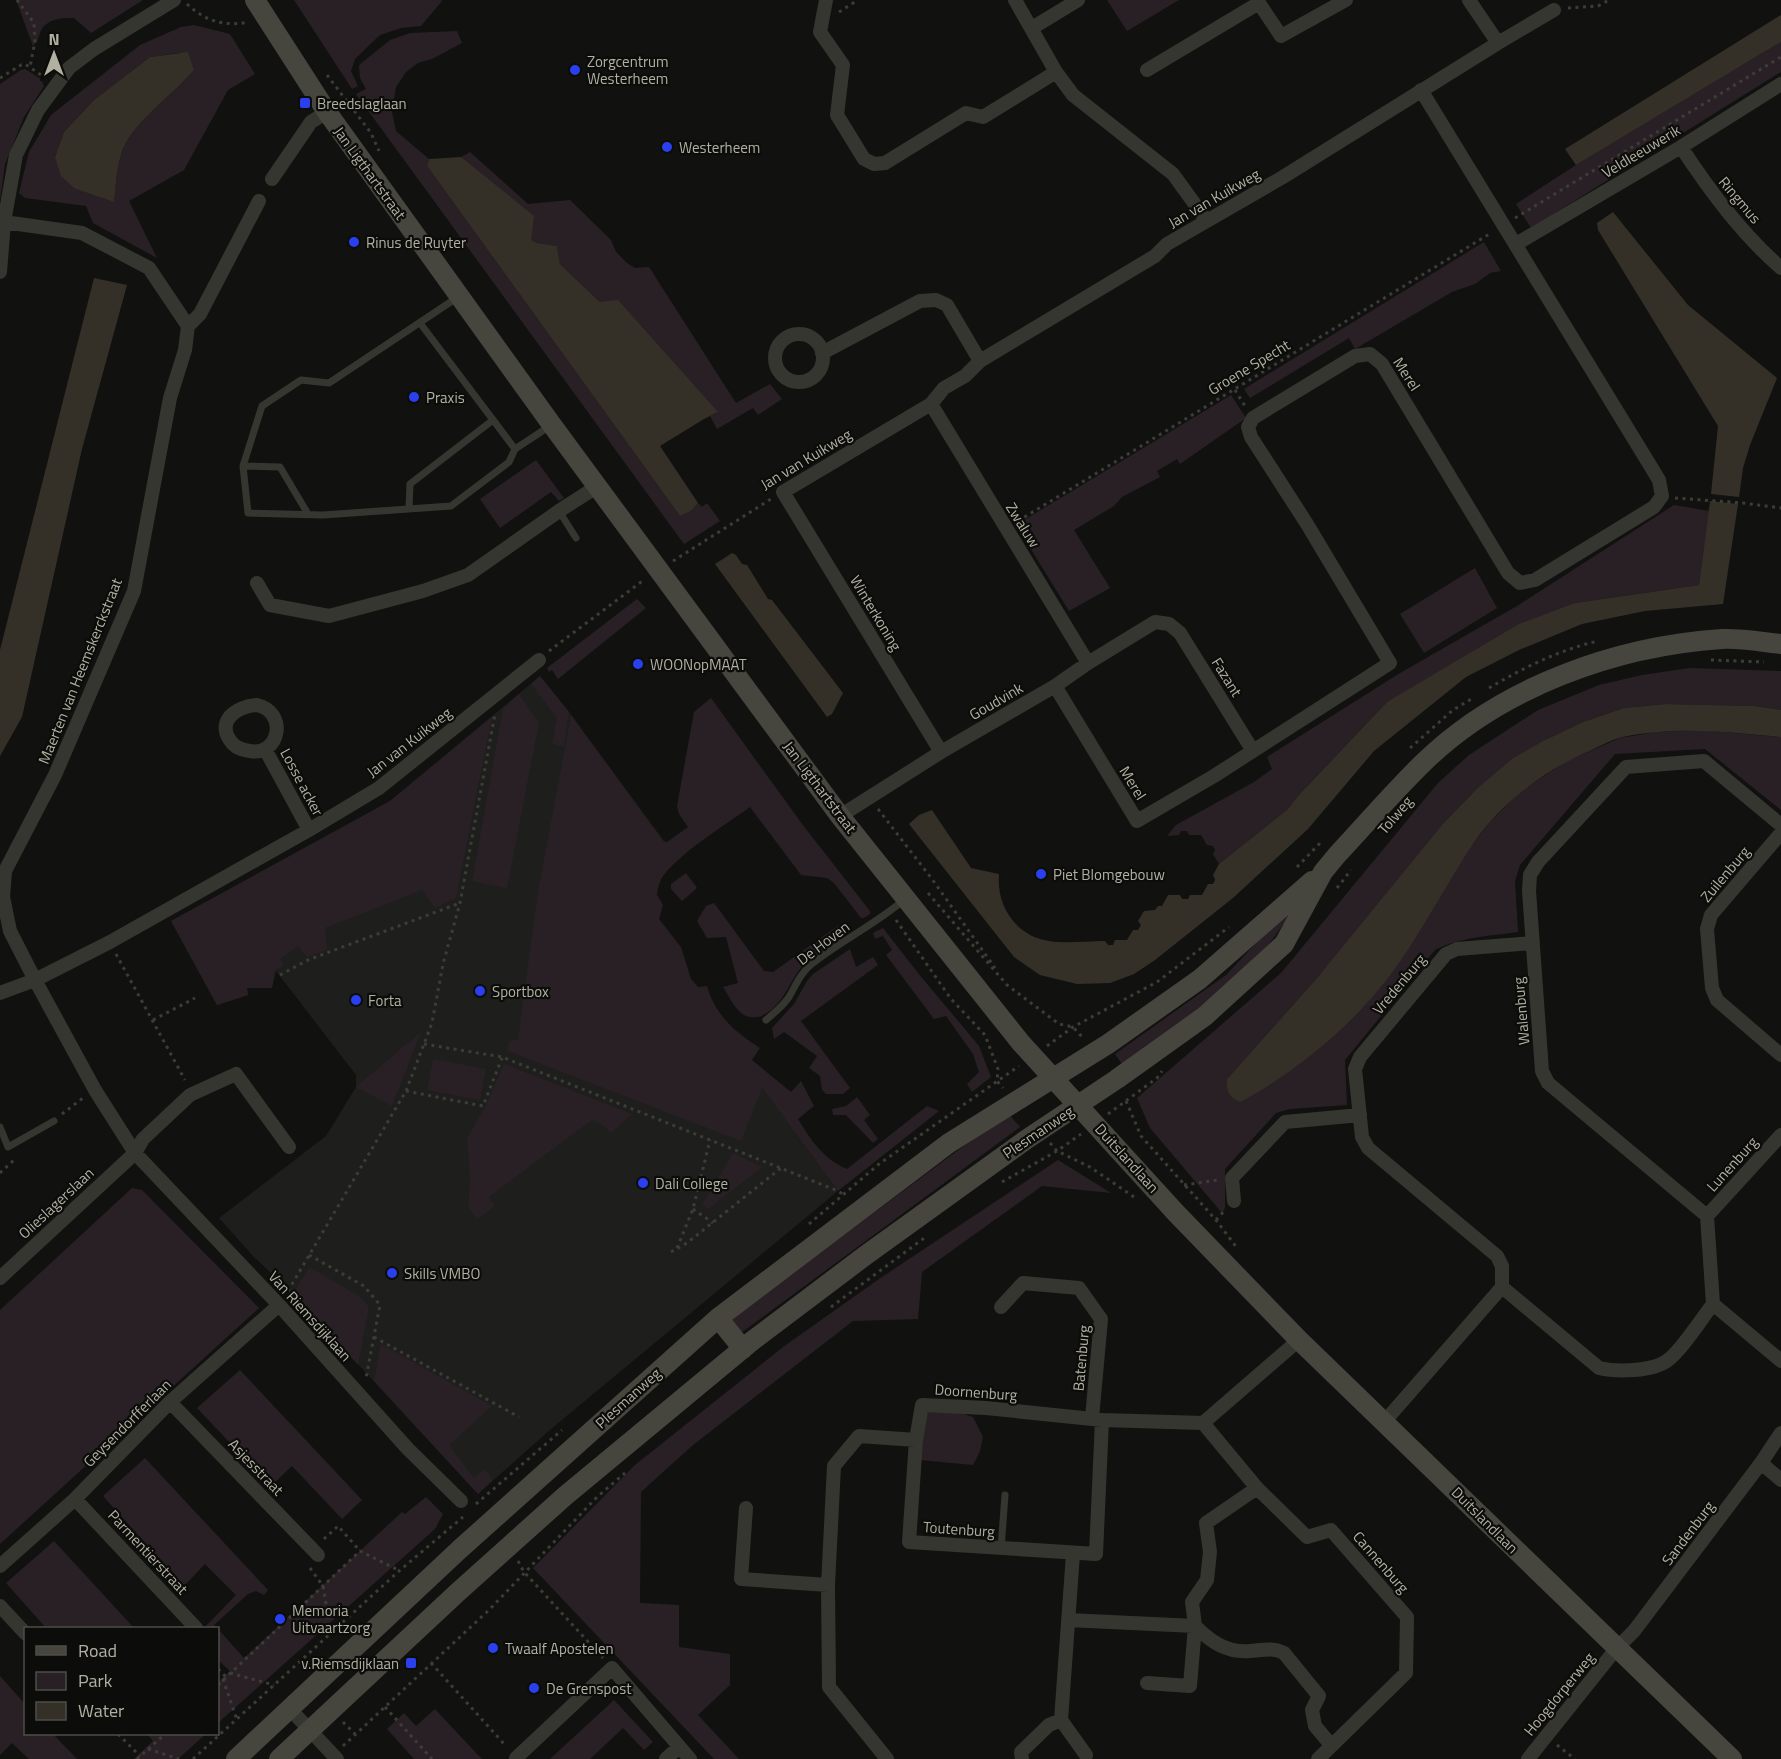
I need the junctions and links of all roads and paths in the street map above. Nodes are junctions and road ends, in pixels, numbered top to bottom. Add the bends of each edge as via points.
1 (17, 0) edge
2 (174, 0) edge
3 (184, 0) edge
4 (255, 0) edge
5 (826, 0) edge
6 (1015, 0) edge
7 (1078, 0) edge
8 (1346, 0) edge
9 (1469, 0) edge
10 (1610, 0) edge
11 (1258, 2) edge
12 (1554, 10) joint
13 (248, 23) dead end
14 (1032, 28) junction
15 (1498, 43) junction
16 (1781, 57) edge
17 (30, 67) junction
18 (1147, 70) dead end
19 (1056, 72) junction
20 (0, 78) edge
21 (1781, 84) edge
22 (55, 85) junction
23 (1421, 90) junction
24 (327, 112) junction
25 (1681, 147) junction
26 (272, 179) dead end
27 (259, 201) dead end
28 (1206, 221) junction
29 (4, 222) junction
30 (1504, 225) junction
31 (1516, 244) junction
32 (1781, 268) edge
33 (0, 270) edge
34 (460, 296) junction
35 (420, 323) junction
36 (188, 326) junction
37 (822, 353) dead end
38 (980, 361) junction
39 (931, 404) junction
40 (493, 420) junction
41 (552, 425) junction
42 (515, 449) junction
43 (243, 466) junction
44 (598, 486) junction
45 (783, 492) junction
46 (1662, 496) junction
47 (1781, 508) edge
48 (409, 509) junction
49 (559, 511) junction
50 (308, 514) junction
51 (1006, 528) junction
52 (576, 538) dead end
53 (659, 570) junction
54 (257, 583) dead end
55 (1169, 624) joint
56 (1781, 644) edge
57 (539, 660) joint
58 (1703, 661) dead end
59 (1088, 663) junction
60 (1770, 663) dead end
61 (1055, 686) junction
62 (500, 692) junction
63 (265, 749) dead end
64 (1253, 751) junction
65 (941, 752) junction
66 (869, 797) junction
67 (840, 816) junction
68 (1781, 825) edge
69 (309, 830) junction
70 (1781, 833) edge
71 (1354, 866) dead end
72 (1323, 872) junction
73 (925, 891) dead end
74 (1334, 892) dead end
75 (906, 897) junction
76 (460, 903) junction
77 (890, 911) junction
78 (110, 942) junction
79 (1532, 943) junction
80 (280, 975) dead end
81 (35, 980) junction
82 (1007, 985) junction
83 (0, 993) edge
84 (195, 998) dead end
85 (153, 1020) junction
86 (766, 1020) dead end
87 (1074, 1027) junction
88 (424, 1044) junction
89 (1094, 1052) junction
90 (1781, 1055) edge
91 (1033, 1056) junction
92 (502, 1057) junction
93 (1164, 1068) dead end
94 (1053, 1077) junction
95 (1117, 1079) junction
96 (997, 1081) junction
97 (95, 1090) junction
98 (406, 1091) junction
99 (193, 1094) junction
100 (1132, 1096) junction
101 (1014, 1101) junction
102 (1126, 1101) junction
103 (1079, 1104) junction
104 (1360, 1115) junction
105 (54, 1121) joint
106 (1095, 1124) junction
107 (0, 1127) edge
108 (1039, 1130) junction
109 (1781, 1135) edge
110 (710, 1140) junction
111 (8, 1147) junction
112 (289, 1147) dead end
113 (1057, 1151) junction
114 (135, 1153) junction
115 (782, 1168) junction
116 (0, 1173) edge
117 (1232, 1178) junction
118 (999, 1184) dead end
119 (1184, 1185) junction
120 (844, 1195) dead end
121 (1234, 1201) dead end
122 (1146, 1202) dead end
123 (693, 1209) junction
124 (1707, 1216) junction
125 (713, 1223) junction
126 (933, 1231) dead end
127 (676, 1250) junction
128 (672, 1252) dead end
129 (309, 1255) junction
130 (0, 1278) edge
131 (1240, 1278) junction
132 (1502, 1287) junction
133 (1713, 1304) junction
134 (279, 1305) junction
135 (1001, 1307) dead end
136 (830, 1308) dead end
137 (718, 1318) junction
138 (374, 1337) junction
139 (1299, 1340) junction
140 (743, 1349) junction
141 (1781, 1361) edge
142 (360, 1396) junction
143 (170, 1402) junction
144 (519, 1417) dead end
145 (1097, 1419) junction
146 (1385, 1421) junction
147 (1203, 1423) junction
148 (1781, 1433) edge
149 (916, 1440) junction
150 (1761, 1462) junction
151 (632, 1467) dead end
152 (1781, 1480) edge
153 (1257, 1488) junction
154 (1005, 1495) dead end
155 (75, 1498) junction
156 (465, 1506) joint
157 (746, 1508) dead end
158 (1001, 1549) junction
159 (360, 1551) junction
160 (315, 1552) joint
161 (1074, 1554) junction
162 (0, 1566) edge
163 (399, 1570) junction
164 (524, 1572) junction
165 (828, 1585) junction
166 (324, 1586) junction
167 (0, 1606) edge
168 (1068, 1620) junction
169 (1195, 1626) junction
170 (194, 1627) edge
171 (24, 1632) edge
172 (331, 1633) junction
173 (1616, 1649) junction
174 (431, 1663) junction
175 (612, 1668) junction
176 (219, 1670) edge
177 (230, 1673) junction
178 (225, 1678) junction
179 (1147, 1683) dead end
180 (219, 1684) edge
181 (274, 1685) junction
182 (385, 1707) junction
183 (290, 1709) junction
184 (237, 1720) junction
185 (1061, 1720) junction
186 (309, 1731) junction
187 (119, 1735) edge
188 (164, 1735) edge
189 (1546, 1736) junction
190 (1331, 1744) junction
191 (679, 1747) junction
192 (148, 1749) junction
193 (139, 1758) edge
194 (333, 1758) edge
195 (516, 1758) edge
196 (1087, 1758) edge
197 (178, 1759) edge
198 (193, 1759) edge
199 (236, 1759) edge
200 (279, 1759) edge
201 (432, 1759) edge
202 (666, 1759) edge
203 (690, 1759) edge
204 (887, 1759) edge
205 (1022, 1759) edge
206 (1318, 1759) edge
207 (1528, 1759) edge
208 (1575, 1759) edge
209 (1732, 1759) edge

1 - 17 path via 34,23
2 - 22 street via 94,49
3 - 13 path via 196,12 216,22
4 - 24 main road, Jan Ligthartstraat
5 - 19 street via 820,32 843,65 837,115 864,159 874,164 885,163 966,113 983,117
6 - 14 street
7 - 14 street
8 - 11 street via 1281,36
9 - 15 street
10 - 12 path via 1598,6
11 - 18 street
12 - 15 street, Jan van Kuikweg
14 - 19 street
15 - 23 street, Jan van Kuikweg
16 - 30 path, Groene Specht
17 - 20 path via 21,65
17 - 22 path
19 - 28 street via 1074,95 1173,174
21 - 25 street, Veldleeuwerik
22 - 29 street via 16,155
23 - 28 street, Jan van Kuikweg
23 - 30 street
24 - 26 street via 311,122
24 - 34 main road, Jan Ligthartstraat
25 - 31 street, Veldleeuwerik
25 - 32 street, Ringmus via 1736,224
27 - 36 street, Maerten van Heemskerckstraat via 200,314
28 - 38 street, Jan van Kuikweg
29 - 33 street
29 - 36 street via 82,233 149,268
30 - 31 street
30 - 51 path, Groene Specht
31 - 46 street via 1659,480
34 - 35 lane
34 - 41 main road, Jan Ligthartstraat
35 - 40 lane
35 - 43 lane via 329,383 301,380 262,406
36 - 81 street, Maerten van Heemskerckstraat via 170,398 134,591 56,775 5,871 4,909 10,931
37 - 38 street via 920,301 936,300 946,305
38 - 39 street, Jan van Kuikweg via 944,388
39 - 45 street, Jan van Kuikweg
39 - 51 street, Zwaluw
40 - 42 lane
40 - 48 lane via 410,484
41 - 42 lane
41 - 44 main road, Jan Ligthartstraat
42 - 48 lane via 509,462 451,506
43 - 50 lane via 280,467
43 - 50 lane via 248,513
44 - 49 street
44 - 53 main road, Jan Ligthartstraat
45 - 53 path, Jan van Kuikweg
45 - 65 street, Winterkoning
46 - 47 path
46 - 64 street, Merel via 1654,507 1534,580 1520,583 1508,573 1382,364 1370,354 1355,356 1253,418 1248,427 1251,436 1390,663
48 - 50 lane
49 - 52 lane
49 - 54 street via 468,575 329,616 270,605
51 - 59 street, Zwaluw
53 - 57 path, Jan van Kuikweg
53 - 67 main road, Jan Ligthartstraat
55 - 59 street, Goudvink via 1155,622
55 - 64 street, Fazant via 1182,634
56 - 72 main road, Tolweg via 1723,639 1639,650 1583,666 1513,698 1467,726 1425,761
57 - 62 street, Jan van Kuikweg
58 - 60 path
59 - 61 street, Goudvink
61 - 64 street, Merel via 1137,821
61 - 65 street, Goudvink
62 - 69 street, Jan van Kuikweg via 379,788
62 - 76 path
63 - 69 street, Losse acker
65 - 66 street, Goudvink
66 - 67 street, Goudvink
66 - 82 path
67 - 75 main road, Jan Ligthartstraat
68 - 79 street, Walenburg via 1704,761 1626,767 1530,875
69 - 78 street, Jan van Kuikweg
70 - 90 street, Zuilenburg via 1711,915 1707,929 1712,988 1717,1000
71 - 74 path
72 - 89 main road via 1200,979
72 - 95 main road via 1284,944 1205,1016
73 - 82 path
75 - 77 lane, De Hoven
75 - 91 main road, Jan Ligthartstraat
76 - 80 path via 308,960
76 - 88 path
77 - 86 lane, De Hoven via 811,964
77 - 96 path via 951,999 985,1035 998,1069
78 - 81 street, Jan van Kuikweg
78 - 85 path
79 - 104 street, Vredenburg via 1457,949 1446,954 1360,1057 1355,1069
79 - 124 street, Walenburg via 1542,1071 1548,1083
81 - 83 street
81 - 97 street, Van Riemsdijklaan
82 - 87 path via 1059,1024
84 - 85 path
85 - 99 path
87 - 89 path
87 - 91 path
88 - 92 path
88 - 98 path
89 - 94 main road
91 - 94 main road, Jan Ligthartstraat
91 - 96 path
92 - 98 path via 483,1106
92 - 110 path
93 - 100 path
94 - 101 main road, Plesmanweg
94 - 103 main road, Duitslandlaan
95 - 100 path
95 - 103 main road
96 - 101 path
97 - 105 path
97 - 114 street, Van Riemsdijklaan
98 - 129 path
99 - 112 street via 236,1074
99 - 114 street via 143,1139
100 - 102 path
101 - 137 main road, Plesmanweg via 949,1143
102 - 106 path
102 - 119 path, Duitslandlaan via 1141,1136
103 - 106 main road, Duitslandlaan
103 - 108 main road, Plesmanweg
104 - 117 street via 1285,1122
104 - 132 street, Vredenburg via 1362,1137 1368,1148 1497,1256 1503,1266
105 - 111 lane
106 - 113 path, Plesmanweg
106 - 131 main road, Duitslandlaan
107 - 111 lane
108 - 113 path
108 - 140 main road, Plesmanweg
109 - 124 street, Lunenburg
110 - 115 path
110 - 123 path
111 - 116 path via 14,1160
113 - 118 path, Plesmanweg
113 - 122 path, Duitslandlaan
114 - 130 street, Olieslagerslaan
114 - 134 street, Van Riemsdijklaan
115 - 120 path
115 - 125 path
117 - 119 path
117 - 121 street
119 - 131 path, Duitslandlaan via 1236,1245
123 - 125 path
123 - 127 path
124 - 133 street
125 - 127 path
126 - 136 path
127 - 128 path
129 - 134 path
129 - 138 path via 364,1286 380,1305
131 - 139 main road, Duitslandlaan
132 - 133 street via 1599,1368 1615,1371 1669,1360
132 - 146 street
133 - 141 street
134 - 142 street, Van Riemsdijklaan
134 - 143 street, Geysendorfferlaan
135 - 145 street, Batenburg via 1023,1283 1079,1288 1101,1319
137 - 140 main road
137 - 183 main road, Plesmanweg via 460,1549
138 - 142 path
138 - 144 path
139 - 146 main road, Duitslandlaan
139 - 147 street
140 - 186 main road, Plesmanweg via 565,1496
142 - 156 street, Van Riemsdijklaan
143 - 155 street, Geysendorfferlaan
143 - 160 street, Asjesstraat
145 - 147 street, Doornenburg
145 - 149 street, Doornenburg via 922,1405
145 - 161 street, Toutenburg via 1096,1554
146 - 173 main road, Duitslandlaan
147 - 153 street, Cannenburg
148 - 150 street, Sandenburg
149 - 158 street, Toutenburg via 909,1542
149 - 165 street via 859,1436 834,1466
150 - 152 street
150 - 173 street, Sandenburg via 1634,1631
151 - 164 path
153 - 169 street via 1206,1523 1210,1552 1207,1580 1192,1602
153 - 190 street, Cannenburg via 1307,1537 1331,1530 1407,1617 1406,1673
154 - 158 lane
155 - 162 street, Geysendorfferlaan
155 - 170 street, Parmentierstraat
156 - 163 path
157 - 165 street via 741,1579
158 - 161 street, Toutenburg
159 - 160 path via 338,1526
159 - 163 path
159 - 166 path
161 - 168 street
163 - 172 path
164 - 174 path
164 - 175 path
165 - 204 street via 829,1687
166 - 172 path
166 - 177 path
167 - 171 street
168 - 169 street
168 - 185 street
169 - 179 street via 1190,1686
169 - 190 street via 1222,1648 1246,1652 1276,1649 1284,1653 1319,1696 1312,1710 1315,1726
172 - 181 path
173 - 189 street, Hoogdorperweg
173 - 209 main road, Duitslandlaan
174 - 182 path
174 - 195 path
175 - 191 street
175 - 195 street
176 - 178 path
177 - 178 path
177 - 181 path
178 - 180 path
178 - 184 path
181 - 184 path
182 - 194 path
182 - 201 path
183 - 186 street
183 - 199 main road, Plesmanweg
184 - 198 path
185 - 196 street
185 - 205 street via 1049,1725 1021,1752
186 - 194 street
186 - 200 main road, Plesmanweg
187 - 193 path
188 - 192 path
189 - 207 street, Hoogdorperweg
189 - 208 path
190 - 206 street, Cannenburg
191 - 202 street
191 - 203 street
192 - 193 path
192 - 197 path

